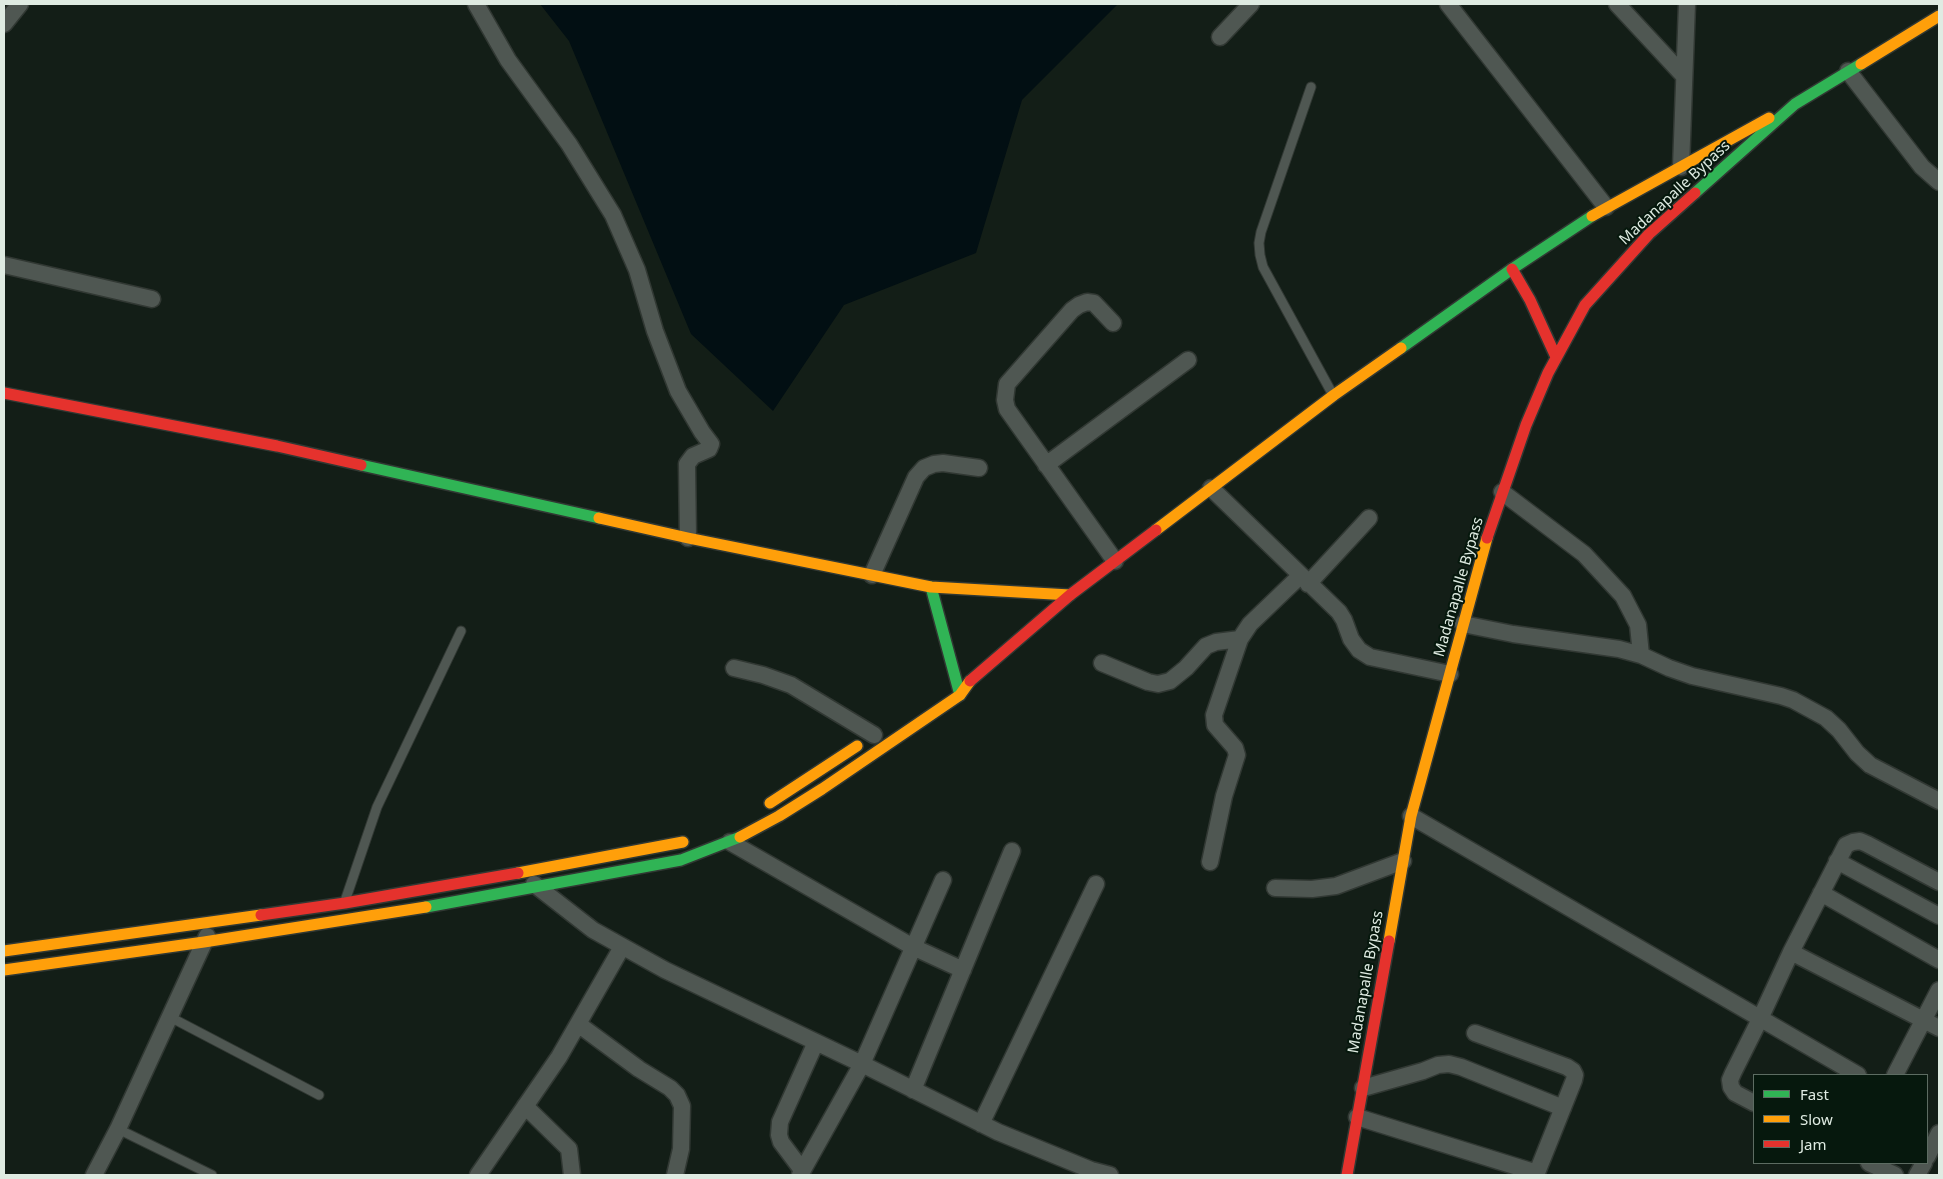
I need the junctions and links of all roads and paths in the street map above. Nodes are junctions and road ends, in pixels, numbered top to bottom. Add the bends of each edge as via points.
1 (20, 4) edge
2 (476, 4) edge
3 (1251, 4) edge
4 (1448, 4) edge
5 (1617, 4) edge
6 (1687, 4) edge
7 (1939, 16) edge
8 (4, 24) edge
9 (1220, 37) dead end
10 (1848, 71) junction
11 (1684, 76) junction
12 (1312, 87) dead end
13 (1795, 104) junction
14 (1681, 167) junction
15 (1939, 182) edge
16 (1606, 207) junction
17 (4, 266) edge
18 (1512, 269) junction
19 (152, 299) dead end
20 (1113, 323) dead end
21 (1556, 357) junction
22 (1188, 360) dead end
23 (4, 393) edge
24 (1334, 395) junction
25 (1046, 465) junction
26 (979, 468) dead end
27 (1211, 488) junction
28 (1502, 492) junction
29 (1369, 518) dead end
30 (688, 538) junction
31 (1115, 561) junction
32 (872, 575) junction
33 (1304, 580) junction
34 (931, 587) junction
35 (1070, 595) junction
36 (1464, 624) junction
37 (461, 631) dead end
38 (1240, 639) junction
39 (1641, 654) junction
40 (1102, 663) dead end
41 (734, 668) dead end
42 (1450, 674) junction
43 (972, 678) junction
44 (952, 683) junction
45 (960, 695) junction
46 (878, 732) joint
47 (1939, 801) edge
48 (763, 807) dead end
49 (1411, 816) junction
50 (696, 839) dead end
51 (730, 842) junction
52 (1012, 851) dead end
53 (1403, 861) junction
54 (1210, 862) dead end
55 (1837, 862) junction
56 (521, 873) junction
57 (943, 880) dead end
58 (1939, 882) edge
59 (1096, 884) dead end
60 (538, 886) junction
61 (1275, 888) dead end
62 (1821, 893) junction
63 (345, 903) junction
64 (1939, 916) edge
65 (214, 920) junction
66 (204, 942) junction
67 (622, 947) junction
68 (913, 947) junction
69 (4, 951) edge
70 (1791, 952) junction
71 (1939, 960) edge
72 (4, 970) edge
73 (963, 970) junction
74 (1939, 990) edge
75 (170, 1017) junction
76 (1760, 1019) junction
77 (1922, 1020) junction
78 (578, 1024) junction
79 (1939, 1028) edge
80 (1475, 1033) dead end
81 (816, 1042) junction
82 (862, 1064) junction
83 (1856, 1074) edge
84 (1895, 1074) edge
85 (1362, 1088) junction
86 (913, 1090) junction
87 (319, 1095) dead end
88 (1753, 1102) edge
89 (525, 1106) junction
90 (1563, 1108) junction
91 (1357, 1117) junction
92 (981, 1124) junction
93 (118, 1129) junction
94 (1939, 1133) edge
95 (1928, 1155) edge
96 (1871, 1164) edge
97 (1923, 1164) edge
98 (801, 1173) edge
99 (1090, 1173) edge
100 (1536, 1174) edge
101 (94, 1175) edge
102 (212, 1175) edge
103 (478, 1175) edge
104 (572, 1175) edge
105 (675, 1175) edge
106 (1110, 1175) edge
107 (1347, 1175) edge
108 (1896, 1175) edge
109 (1917, 1175) edge

1 - 8 street
2 - 30 street via 508,60 569,144 613,215 637,270 678,391 711,444 707,450 693,456 688,464
3 - 9 street
4 - 16 street
5 - 11 street
6 - 11 street
7 - 10 main road
10 - 13 main road
10 - 15 street via 1922,167
11 - 14 street
12 - 24 lane via 1259,243 1263,267
13 - 14 main road
13 - 21 main road, Madanapalle Bypass via 1649,234 1585,305
14 - 16 main road
16 - 18 main road
17 - 19 street
18 - 21 main road
18 - 24 main road
20 - 25 street via 1094,303 1079,304 1007,384 1007,410
21 - 28 main road, Madanapalle Bypass via 1526,425
22 - 25 street
23 - 30 main road via 277,446
24 - 27 main road
25 - 31 street
26 - 32 street via 943,463 924,468 916,477
27 - 31 main road
27 - 33 street
28 - 36 main road, Madanapalle Bypass
28 - 39 street via 1584,554 1623,596 1638,624
29 - 33 street
30 - 32 main road
31 - 35 main road
32 - 34 main road
33 - 38 street via 1250,624
33 - 42 street via 1339,612 1359,650 1370,656
34 - 35 main road
34 - 44 main road
35 - 43 main road
36 - 39 street
36 - 42 main road, Madanapalle Bypass
37 - 63 lane via 377,807
38 - 40 street via 1206,646 1170,681 1158,684
38 - 54 street via 1214,716 1215,725 1235,748 1237,755 1224,796
39 - 47 street via 1692,676 1781,696 1807,707 1826,718 1870,765
41 - 46 street via 763,674 791,685
42 - 49 main road, Madanapalle Bypass
43 - 44 main road
43 - 45 main road
44 - 45 main road
45 - 51 main road via 822,789
46 - 48 main road
49 - 53 main road, Madanapalle Bypass
49 - 76 street
50 - 56 main road
51 - 60 main road via 681,860
51 - 68 street
52 - 73 street
53 - 61 street via 1336,886
53 - 85 main road, Madanapalle Bypass
55 - 58 street via 1846,845 1860,841
55 - 62 street
55 - 64 street
56 - 60 street
56 - 63 main road
57 - 68 street
59 - 92 street
60 - 66 main road via 466,901
60 - 67 street via 593,930
62 - 70 street
62 - 71 street
63 - 65 main road
65 - 66 street
65 - 69 main road
66 - 72 main road
66 - 75 street
67 - 78 street
67 - 81 street
68 - 73 street
68 - 82 street
70 - 76 street
70 - 77 street
73 - 86 street
74 - 77 street
75 - 87 lane
75 - 93 street
76 - 83 street
76 - 88 street via 1730,1080 1735,1093
77 - 79 street
77 - 84 street
78 - 89 street
78 - 105 street via 677,1095 682,1106 681,1149
80 - 90 street via 1572,1070 1574,1080
81 - 82 street
81 - 98 street via 780,1122 779,1135
82 - 86 street
82 - 98 street
85 - 90 street via 1448,1064
85 - 91 main road, Madanapalle Bypass
86 - 92 street
89 - 103 street
89 - 104 street via 568,1149
90 - 100 street
91 - 100 street
91 - 107 main road, Madanapalle Bypass
92 - 99 street
93 - 101 street
93 - 102 lane
94 - 95 street
96 - 108 street
97 - 109 street
99 - 106 street

